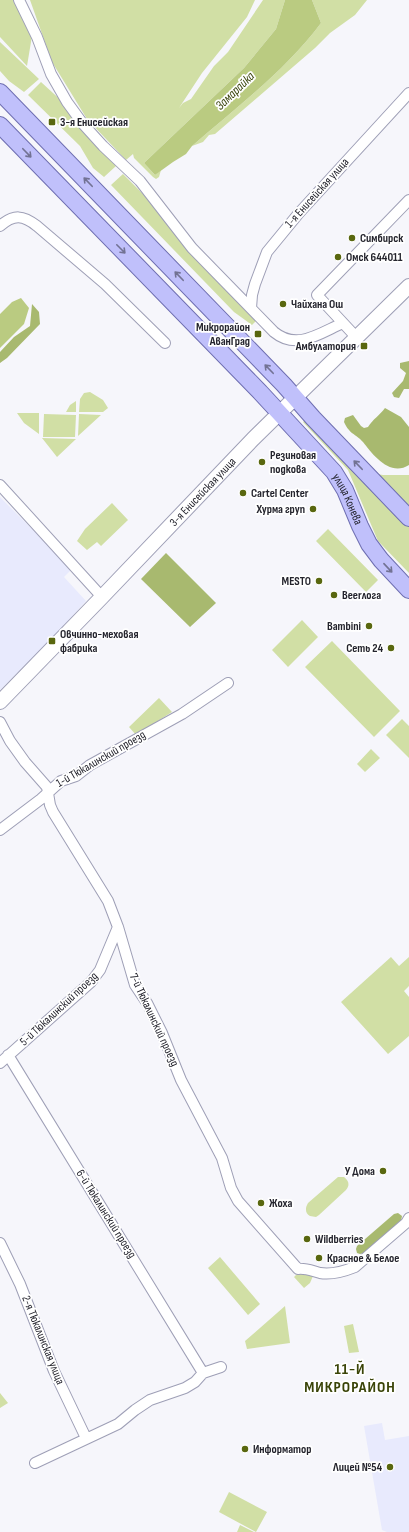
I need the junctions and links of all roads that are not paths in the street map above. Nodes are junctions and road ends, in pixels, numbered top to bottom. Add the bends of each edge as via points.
1 (19, 0) edge
2 (0, 92) edge
3 (409, 92) edge
4 (0, 125) edge
5 (409, 200) edge
6 (0, 226) edge
7 (409, 286) edge
8 (251, 308) junction
9 (343, 323) junction
10 (357, 338) junction
11 (165, 343) dead end
12 (296, 398) junction
13 (280, 413) junction
14 (0, 485) edge
15 (409, 518) edge
16 (409, 590) edge
17 (102, 597) junction
18 (228, 683) dead end
19 (0, 702) edge
20 (0, 722) edge
21 (48, 792) junction
22 (0, 830) edge
23 (118, 927) junction
24 (8, 1055) junction
25 (0, 1063) edge
26 (409, 1218) edge
27 (0, 1243) edge
28 (221, 1367) dead end
29 (203, 1373) junction
30 (86, 1438) junction
31 (35, 1463) dead end

1 - 8 street via 51,74 83,124 140,181 192,248
12 -> 2 main road, улица Конева
3 - 8 street, 1-я Енисейская улица via 267,252 252,295
4 -> 13 main road, улица Конева
5 - 9 street via 317,295
6 - 11 street via 11,218 26,218 105,284
7 - 10 street, 3-я Енисейская улица
8 - 9 street via 281,338 291,341 309,339
9 - 10 street
10 - 12 street, 3-я Енисейская улица
12 - 13 street, 3-я Енисейская улица
15 -> 12 main road, улица Конева
13 -> 16 main road, улица Конева via 334,472 345,490 369,544
13 - 17 street, 3-я Енисейская улица
14 - 17 street
17 - 19 street, 3-я Енисейская улица
18 - 21 street, 1-й Тюкалинский проезд via 182,714 90,765 76,776 61,781
20 - 21 street, 7-й Тюкалинский проезд via 10,741 44,782
21 - 22 street, 1-й Тюкалинский проезд
21 - 23 street, 7-й Тюкалинский проезд via 53,812 108,901
23 - 24 street, 5-й Тюкалинский проезд via 103,964 91,982
23 - 26 street, 7-й Тюкалинский проезд via 135,985 147,1003 181,1080 222,1158 234,1196 298,1269 321,1273 355,1267
24 - 25 street, 5-й Тюкалинский проезд
24 - 29 street, 6-й Тюкалинский проезд
27 - 30 street, 2-я Тюкалинская улица via 20,1284 54,1371
28 - 29 street
29 - 30 street via 191,1385 150,1400 118,1424
30 - 31 street

